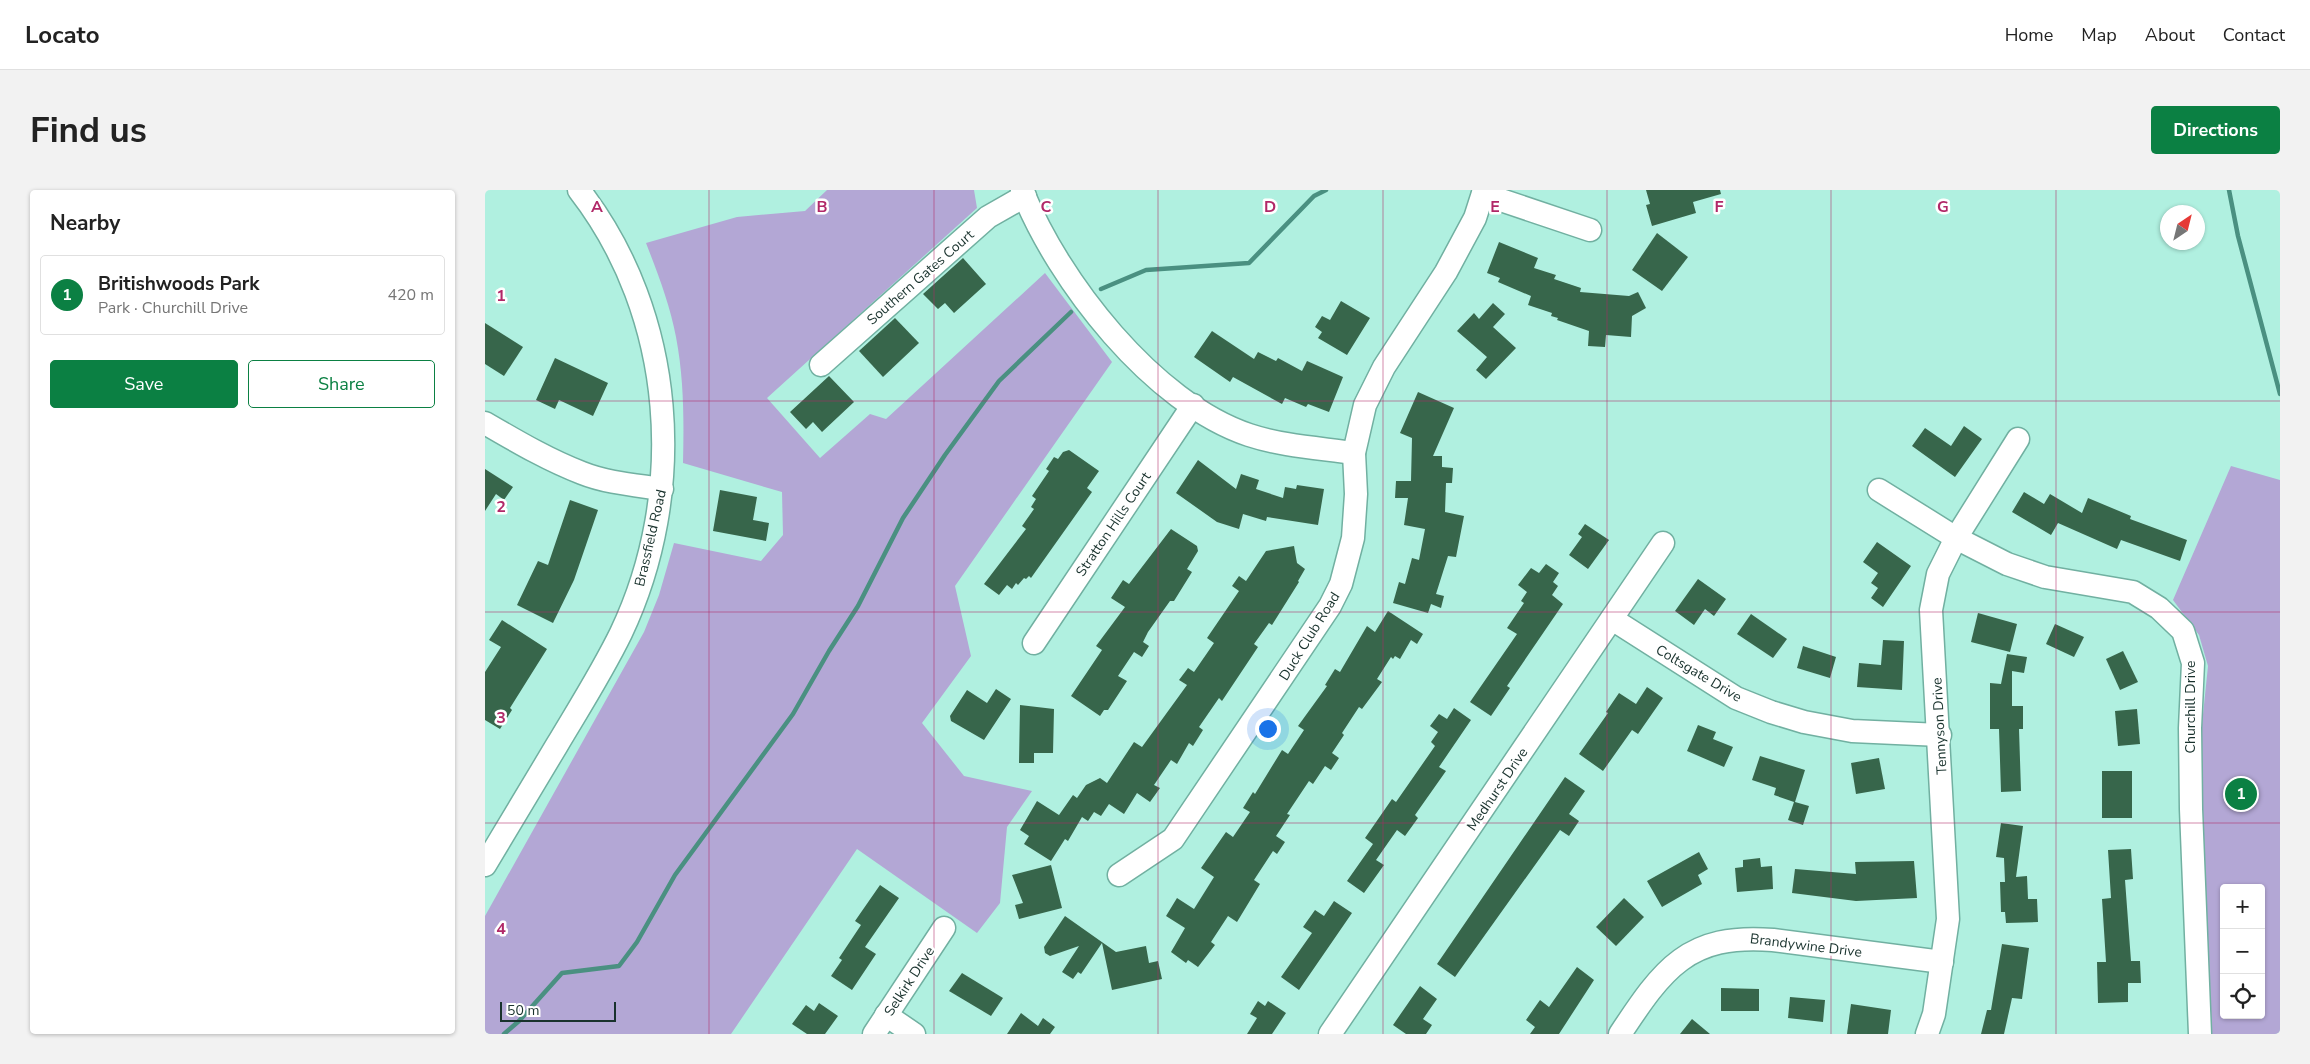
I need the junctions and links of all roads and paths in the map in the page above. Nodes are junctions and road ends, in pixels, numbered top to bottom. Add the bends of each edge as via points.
1 (579, 190) edge
2 (1484, 192) edge
3 (1024, 193) edge
4 (1590, 230) dead end
5 (821, 365) dead end
6 (1193, 406) junction
7 (485, 423) edge
8 (2018, 440) dead end
9 (1354, 453) junction
10 (662, 489) junction
11 (1879, 490) dead end
12 (1957, 538) junction
13 (1663, 543) dead end
14 (1612, 619) junction
15 (1034, 643) dead end
16 (1940, 735) junction
17 (485, 865) edge
18 (1119, 875) dead end
19 (944, 928) dead end
20 (1942, 962) junction
21 (887, 1015) junction
22 (874, 1034) edge
23 (914, 1034) edge
24 (1330, 1034) edge
25 (1620, 1034) edge
26 (1927, 1034) edge
27 (2200, 1034) edge

1 - 10 street, Brassfield Road via 609,235 632,283 647,326 662,403
2 - 4 street
2 - 9 street, Duck Club Road via 1475,218 1446,272 1407,329 1374,387 1359,424
3 - 5 street, Southern Gates Court via 989,217
3 - 6 street via 1052,250 1093,310 1142,363
6 - 9 street via 1248,434 1275,442
6 - 15 street, Stratton Hills Court
7 - 10 street via 583,474
8 - 12 street, Tennyson Drive
9 - 18 street, Duck Club Road via 1353,538 1341,584 1330,606 1173,839
10 - 17 street, Brassfield Road via 648,556 621,633
11 - 12 street, Churchill Drive
12 - 16 street, Tennyson Drive via 1938,574 1931,610
12 - 27 street, Churchill Drive via 2007,564 2045,577 2133,592 2159,608 2183,631 2193,663 2191,809
13 - 14 street, Medhurst Drive
14 - 16 street, Coltsgate Drive via 1736,698 1771,712 1852,732
14 - 24 street, Medhurst Drive
16 - 20 street, Tennyson Drive via 1948,919
19 - 21 street, Selkirk Drive
20 - 25 street, Brandywine Drive via 1773,940 1745,938 1721,941 1700,948 1669,968
20 - 26 street, Tennyson Drive via 1934,1014
21 - 22 street, Selkirk Drive
21 - 23 street

